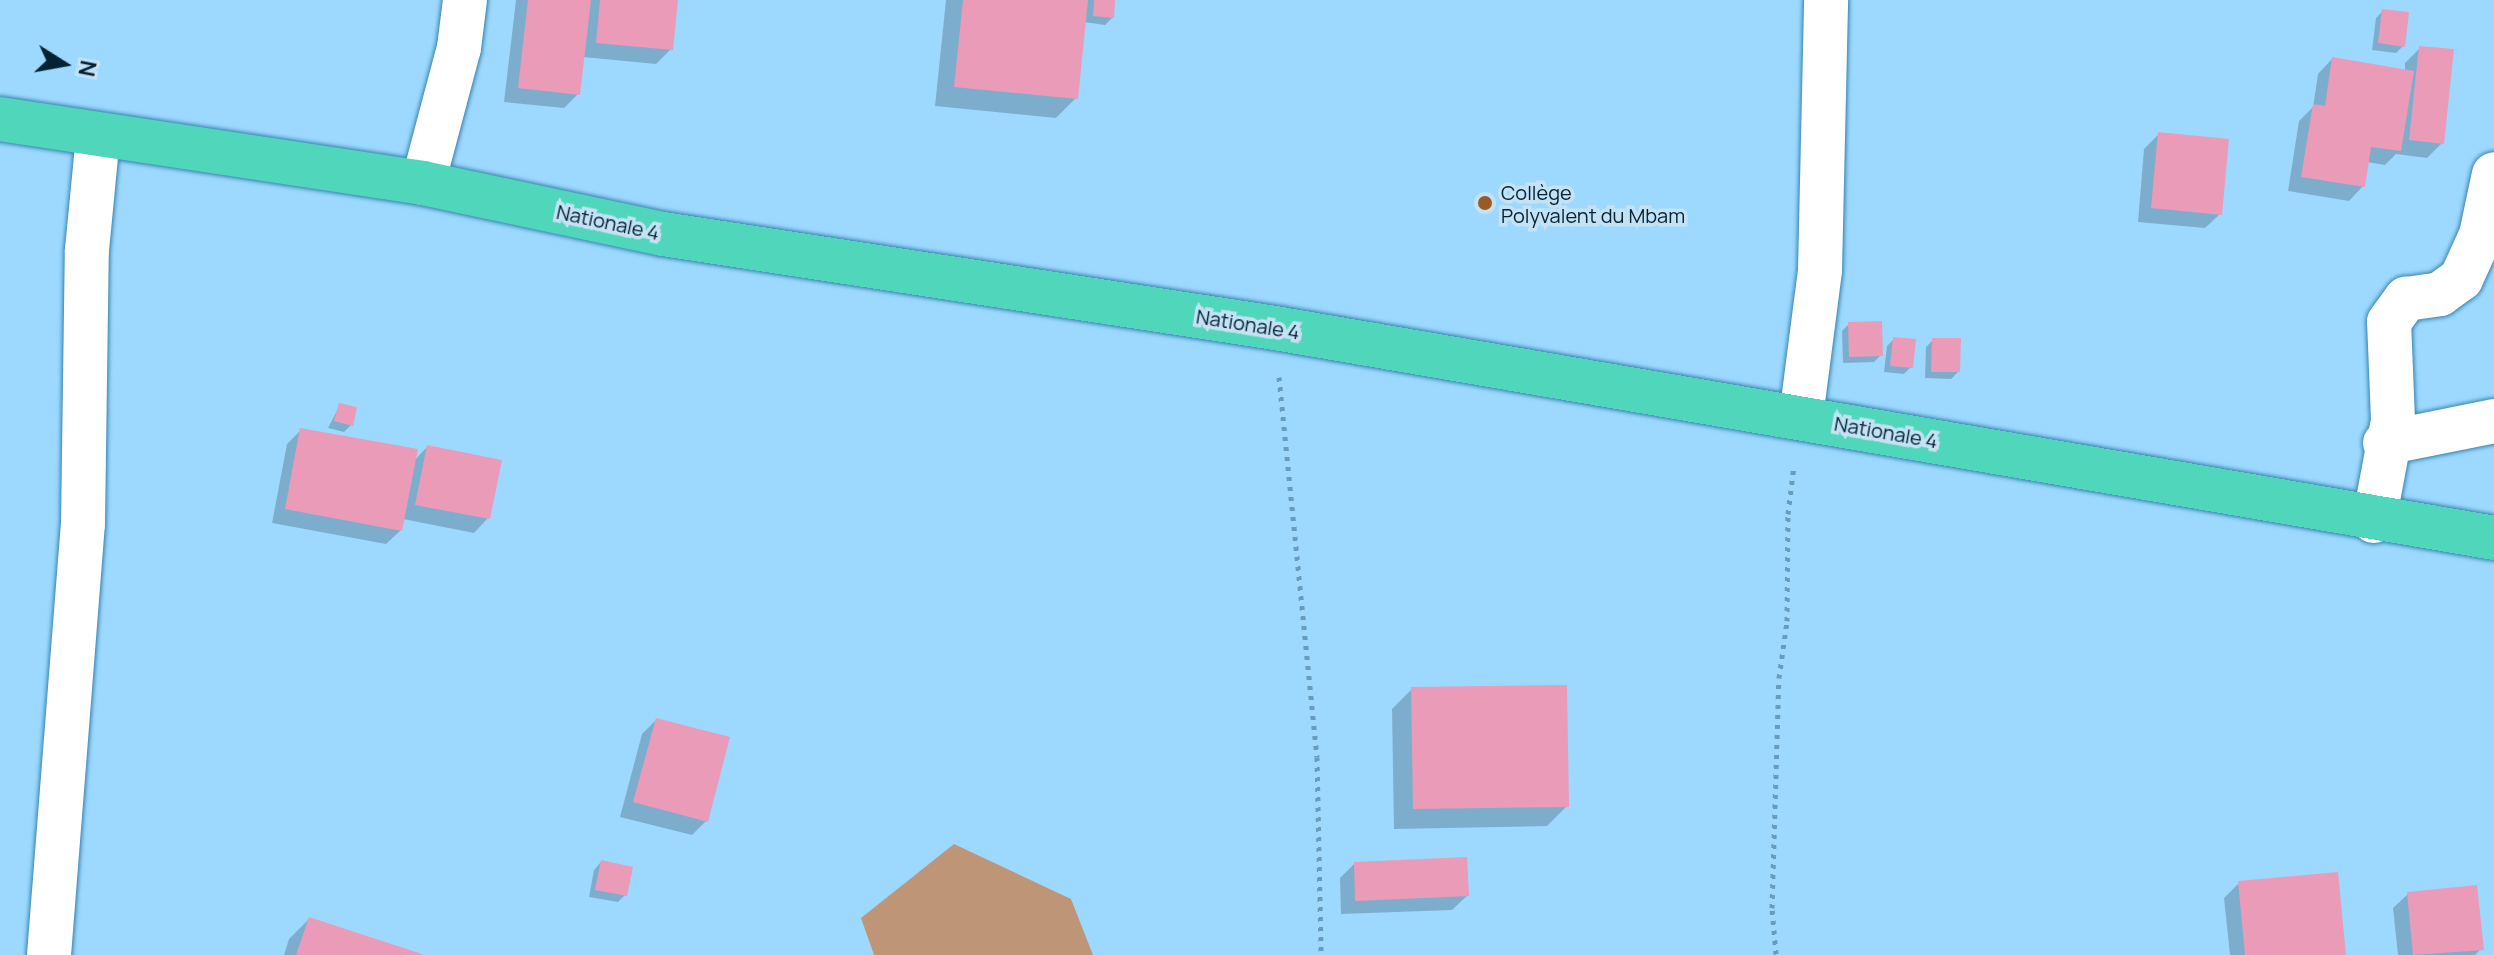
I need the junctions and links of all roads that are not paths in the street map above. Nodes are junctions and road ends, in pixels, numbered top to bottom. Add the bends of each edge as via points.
1 (465, 0) edge
2 (1826, 0) edge
3 (0, 119) edge
4 (98, 136) junction
5 (2494, 174) edge
6 (423, 183) junction
7 (1801, 417) junction
8 (2494, 421) edge
9 (2385, 443) junction
10 (2374, 521) junction
11 (2494, 538) edge
12 (49, 955) edge

1 - 6 street via 459,48
2 - 7 street via 1820,270
3 - 4 highway, Nationale 4
4 - 6 highway, Nationale 4
4 - 12 street via 87,250 83,524
5 - 9 street via 2481,235 2461,279 2440,294 2406,299 2389,322 2393,420
6 - 7 highway, Nationale 4 via 663,234 1275,328
7 - 10 highway, Nationale 4
8 - 9 street
9 - 10 street
10 - 11 highway, Nationale 4

